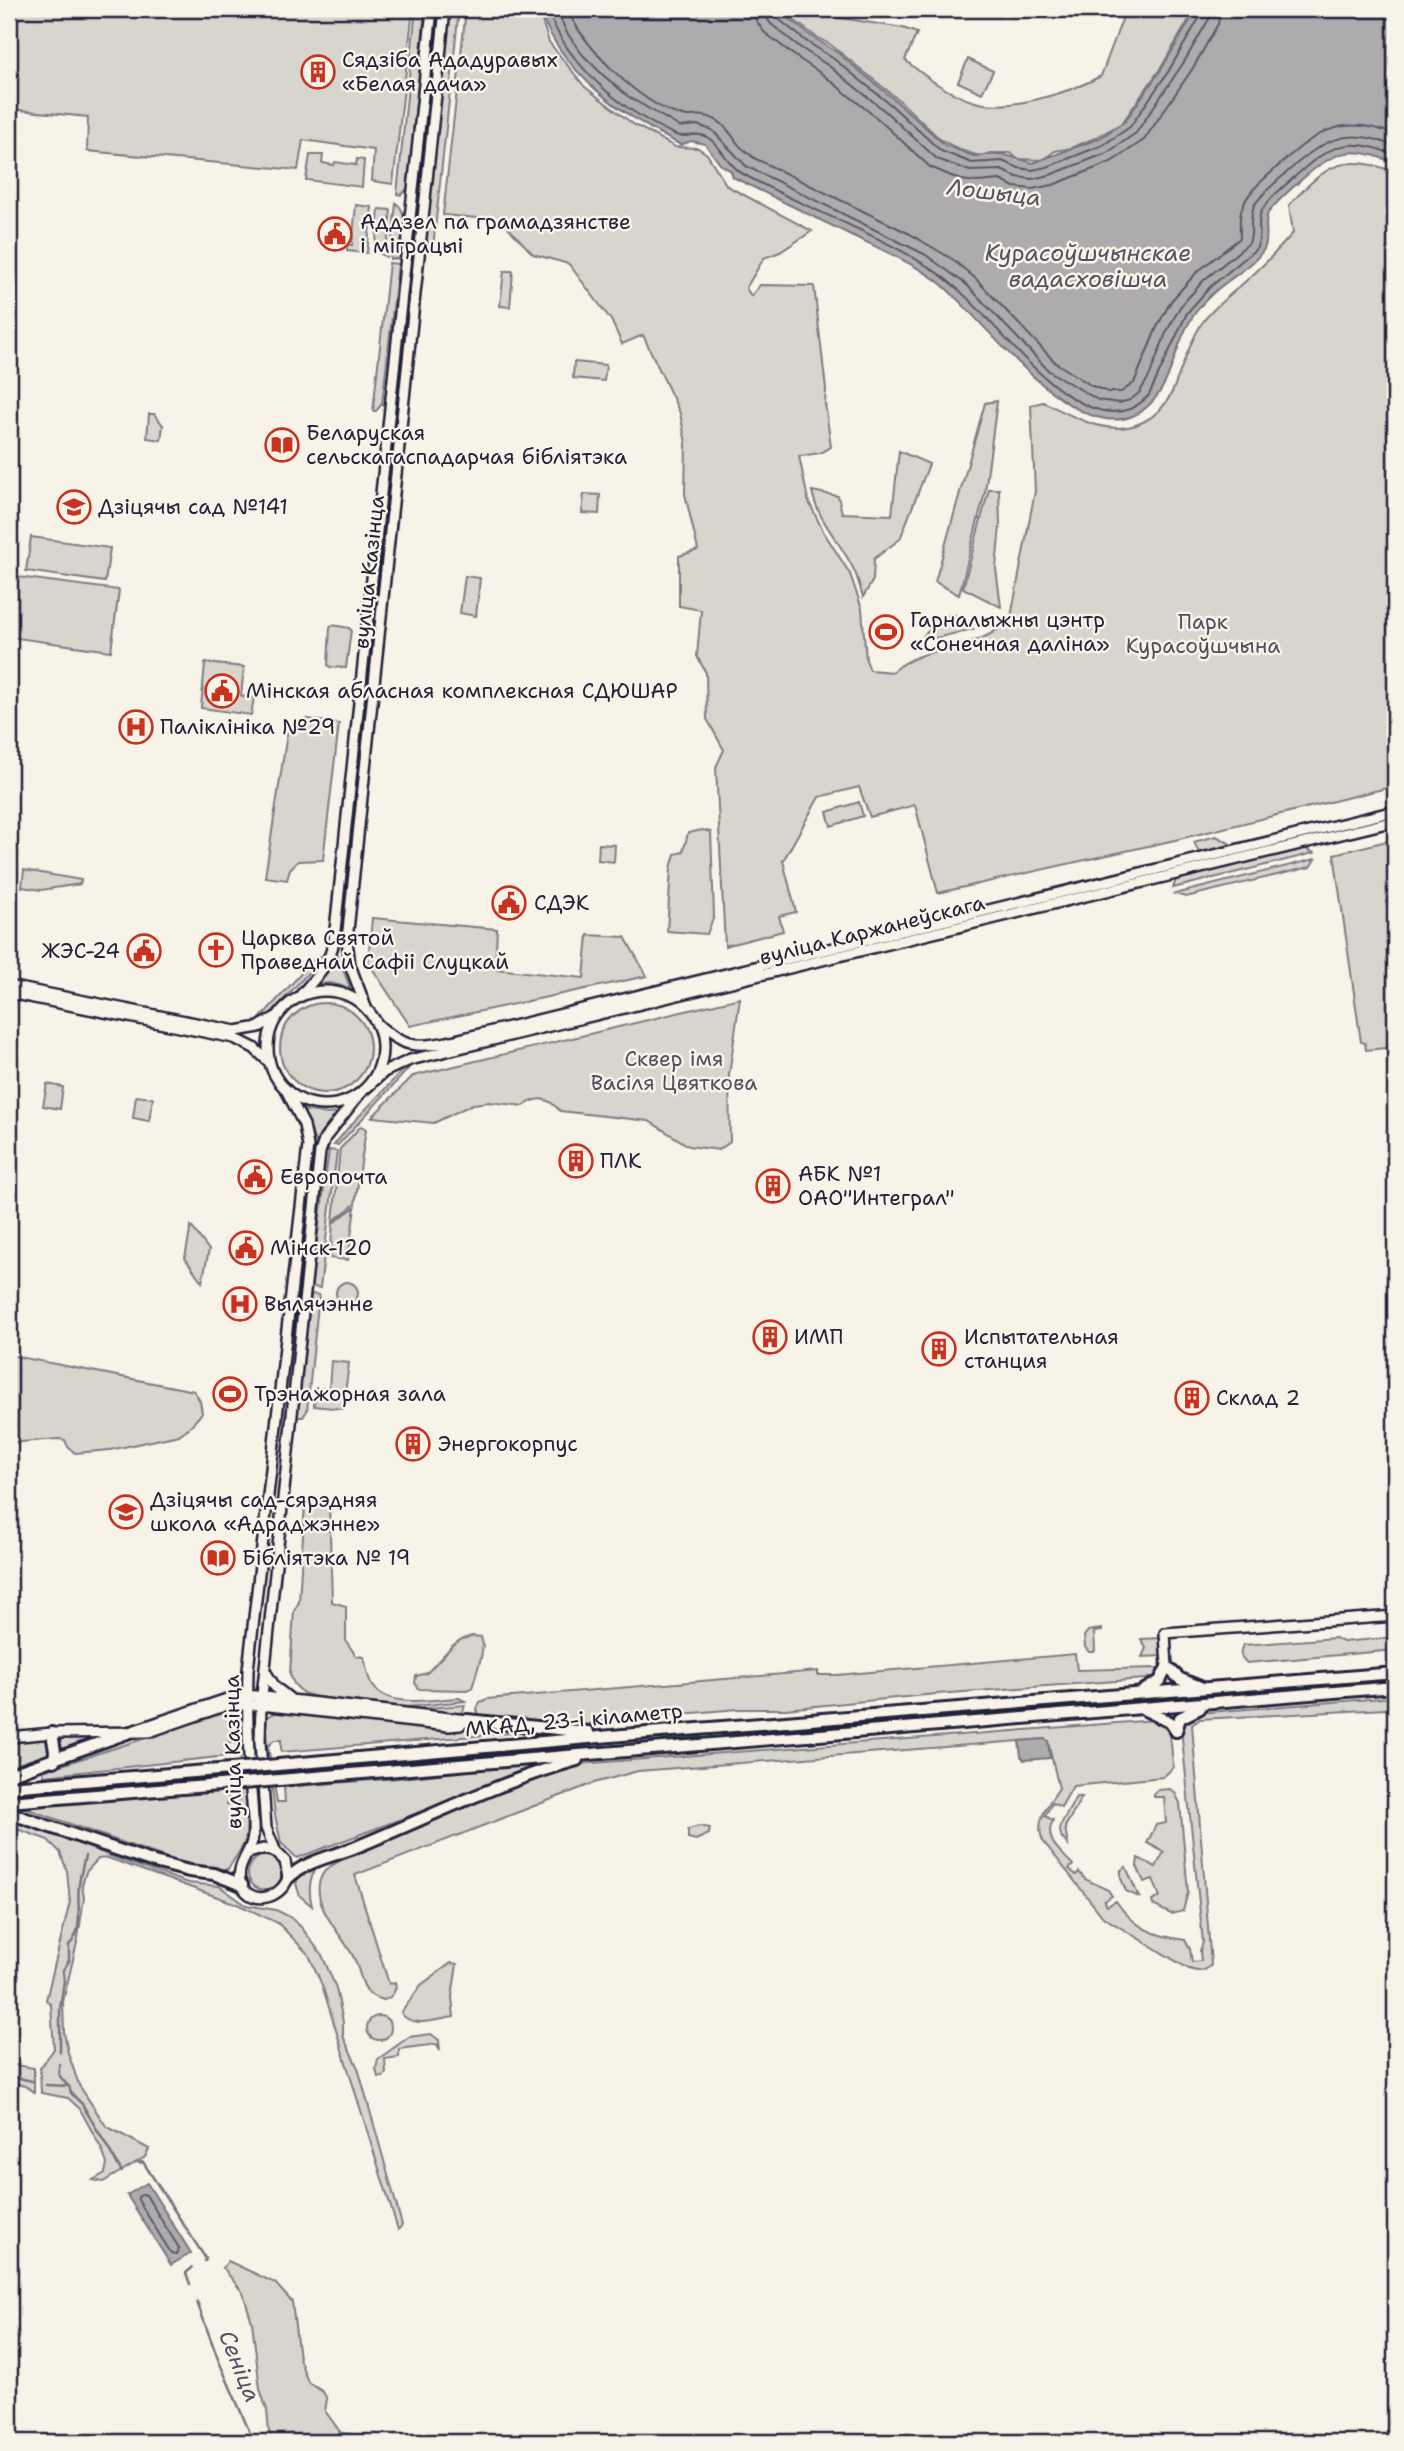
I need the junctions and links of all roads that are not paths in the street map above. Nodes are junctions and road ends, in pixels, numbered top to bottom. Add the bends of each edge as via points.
1 (432, 9) edge
2 (445, 9) edge
3 (428, 49) junction
4 (440, 51) junction
5 (407, 247) junction
6 (421, 249) junction
7 (389, 416) junction
8 (403, 418) junction
9 (1395, 811) edge
10 (1395, 821) edge
11 (9, 986) edge
12 (9, 993) edge
13 (299, 998) junction
14 (367, 1010) junction
15 (280, 1014) junction
16 (376, 1023) junction
17 (270, 1062) junction
18 (285, 1088) junction
19 (363, 1090) junction
20 (1395, 1616) edge
21 (1167, 1667) junction
22 (265, 1671) junction
23 (1395, 1673) edge
24 (1202, 1688) junction
25 (1395, 1688) edge
26 (1136, 1694) junction
27 (247, 1699) junction
28 (294, 1699) junction
29 (261, 1701) junction
30 (1213, 1703) junction
31 (1139, 1709) junction
32 (467, 1720) junction
33 (130, 1732) junction
34 (52, 1733) junction
35 (623, 1735) junction
36 (9, 1737) edge
37 (607, 1752) junction
38 (54, 1760) junction
39 (9, 1775) edge
40 (13, 1786) edge
41 (14, 1802) edge
42 (9, 1813) edge
43 (276, 1852) junction
44 (248, 1853) junction
45 (288, 1878) junction
46 (242, 1885) junction

1 - 3 main road, вуліца Казінца
2 - 4 main road, вуліца Казінца
3 - 4 main road
3 - 5 main road, вуліца Казінца
4 - 6 main road, вуліца Казінца
5 - 6 main road
5 - 7 main road, вуліца Казінца
6 - 8 main road, вуліца Казінца
7 - 8 main road
7 - 13 main road, вуліца Казінца via 334,944 323,968
8 - 14 main road, вуліца Казінца via 347,940 349,965
9 - 16 main road, вуліца Каржанеўскага via 447,1042 411,1045
10 - 19 main road, вуліца Каржанеўскага via 410,1060
11 - 15 main road via 236,1031 259,1027
12 - 17 main road via 234,1038
13 - 14 main road via 335,992
13 - 15 main road
14 - 16 main road
15 - 17 main road via 270,1034
16 - 19 main road via 382,1040 381,1060
17 - 18 main road
18 - 19 main road via 305,1101 322,1104 339,1103
18 - 27 main road, вуліца Казінца via 308,1146
19 - 22 main road, вуліца Казінца via 325,1138 320,1152
20 - 21 main road via 1165,1633
21 - 24 highway via 1180,1679
21 - 26 highway via 1160,1681
22 - 28 main road via 275,1686
22 - 29 main road, вуліца Казінца
23 - 24 highway, МКАД, 23-і кіламетр
24 - 26 highway, МКАД, 23-і кіламетр
25 - 30 highway, МКАД, 23-і кіламетр
26 - 35 highway, МКАД, 23-і кіламетр
27 - 29 main road
27 - 33 main road via 230,1698
27 - 44 main road, вуліца Казінца via 253,1830
28 - 29 main road
28 - 32 main road
29 - 32 main road via 449,1726
29 - 43 main road, вуліца Казінца via 265,1818
30 - 31 highway, МКАД, 23-і кіламетр
30 - 31 highway via 1185,1714 1175,1731 1170,1722
31 - 37 highway, МКАД, 23-і кіламетр
32 - 35 highway
33 - 34 main road
33 - 38 highway
34 - 36 main road
34 - 38 highway
35 - 40 highway, МКАД, 23-і кіламетр, bridge
37 - 41 highway, МКАД, 23-і кіламетр, bridge
37 - 45 highway via 460,1802 305,1865
38 - 39 highway
42 - 46 highway via 164,1865 215,1874
43 - 44 main road
43 - 45 main road, вуліца Казінца via 285,1861
44 - 46 main road, вуліца Казінца via 240,1869
45 - 46 main road via 283,1889 269,1897 255,1896

